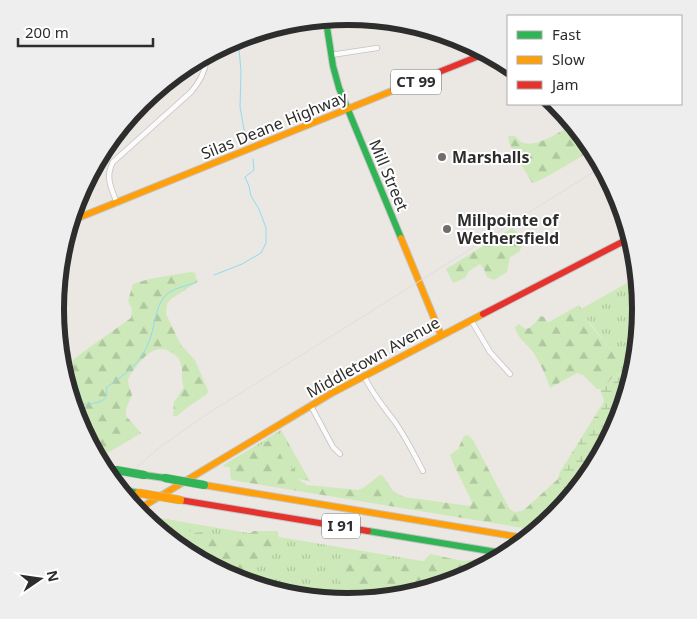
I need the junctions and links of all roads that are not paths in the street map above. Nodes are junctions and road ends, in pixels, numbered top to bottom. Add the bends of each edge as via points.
1 (327, 26) edge
2 (377, 48) dead end
3 (331, 54) junction
4 (478, 56) edge
5 (207, 63) edge
6 (347, 110) junction
7 (117, 203) junction
8 (79, 218) edge
9 (624, 241) edge
10 (471, 320) junction
11 (441, 335) junction
12 (510, 374) dead end
13 (364, 376) junction
14 (311, 406) junction
15 (340, 454) dead end
16 (113, 470) edge
17 (423, 471) dead end
18 (131, 492) edge
19 (143, 506) edge
20 (519, 537) edge
21 (497, 552) edge

1 - 3 main road, Mill Street
2 - 3 street
3 - 6 main road, Mill Street
4 - 6 main road, Silas Deane Highway / CT 99
5 - 7 street via 200,82 191,92 113,162 108,180
6 - 7 main road, Silas Deane Highway / CT 99
6 - 11 main road, Mill Street
7 - 8 main road, Silas Deane Highway / CT 99
9 - 10 main road, Middletown Avenue
10 - 11 main road, Middletown Avenue
10 - 12 street via 490,352
11 - 13 main road, Middletown Avenue
13 - 14 main road, Middletown Avenue
13 - 17 street
14 - 15 street
14 - 19 main road, Middletown Avenue
16 - 20 main road, I 91, bridge
18 - 21 main road, I 91, bridge

